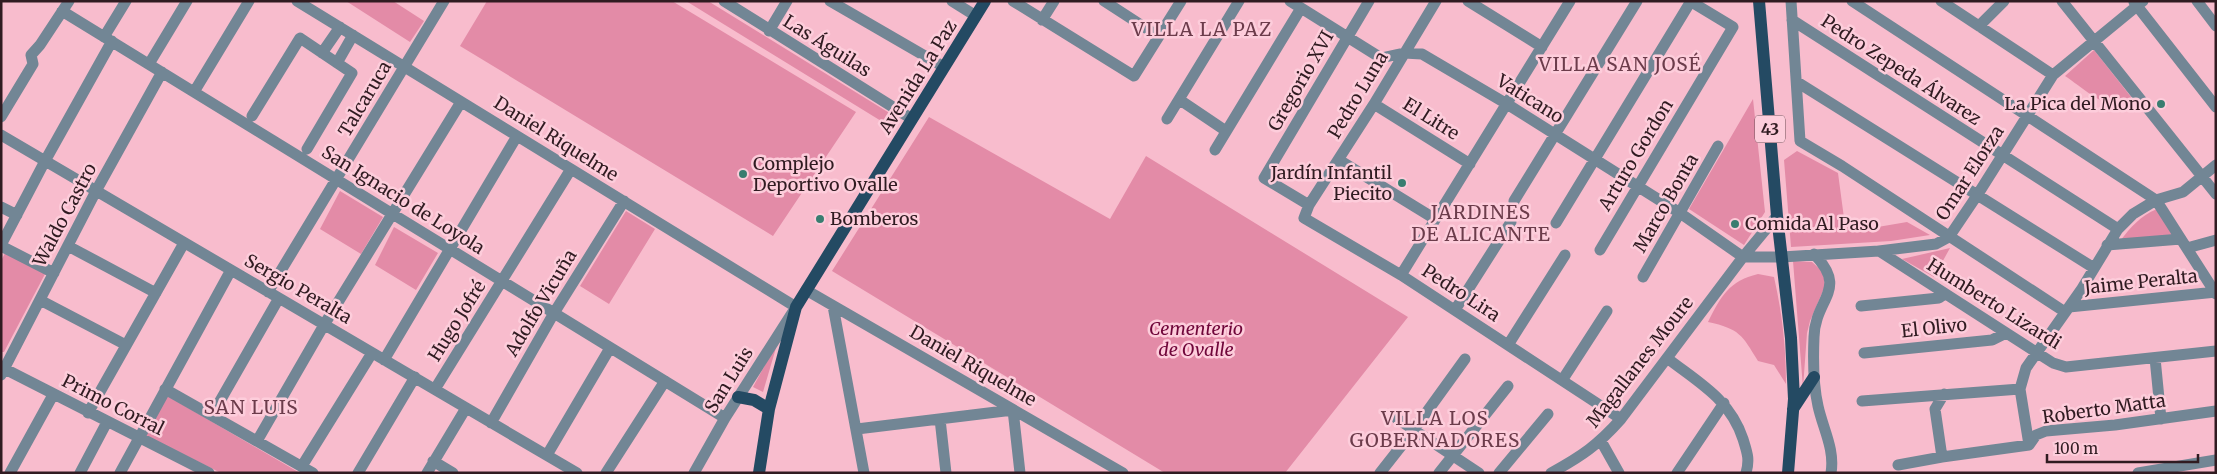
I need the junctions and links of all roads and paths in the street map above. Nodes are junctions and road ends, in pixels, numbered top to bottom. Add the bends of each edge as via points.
1 (126, 1) edge
2 (188, 1) edge
3 (249, 1) edge
4 (297, 1) edge
5 (444, 1) edge
6 (724, 1) edge
7 (787, 1) edge
8 (830, 1) edge
9 (952, 1) edge
10 (985, 1) edge
11 (1013, 1) edge
12 (1054, 1) edge
13 (1104, 1) edge
14 (1181, 1) edge
15 (1239, 1) edge
16 (1290, 1) edge
17 (1369, 1) edge
18 (1436, 1) edge
19 (1468, 1) edge
20 (1570, 1) edge
21 (1637, 1) edge
22 (1691, 1) edge
23 (1759, 1) edge
24 (1790, 1) edge
25 (1852, 1) edge
26 (1941, 1) edge
27 (2004, 1) edge
28 (2062, 1) edge
29 (2197, 1) edge
30 (2138, 3) edge
31 (65, 6) edge
32 (1302, 8) junction
33 (976, 16) junction
34 (1042, 20) junction
35 (1792, 20) junction
36 (1979, 26) junction
37 (2216, 26) edge
38 (340, 27) junction
39 (769, 31) junction
40 (353, 35) junction
41 (1158, 36) junction
42 (1347, 36) junction
43 (108, 39) junction
44 (2094, 40) junction
45 (1542, 47) junction
46 (322, 53) junction
47 (1404, 53) junction
48 (337, 63) junction
49 (148, 64) junction
50 (405, 67) junction
51 (944, 67) junction
52 (162, 72) junction
53 (2053, 75) junction
54 (1797, 82) junction
55 (194, 92) junction
56 (1180, 100) junction
57 (461, 102) junction
58 (1374, 104) junction
59 (1507, 104) junction
60 (2216, 107) edge
61 (2028, 115) junction
62 (252, 116) dead end
63 (1, 117) edge
64 (912, 119) junction
65 (1167, 119) dead end
66 (1226, 130) junction
67 (1554, 134) junction
68 (1, 135) edge
69 (517, 136) junction
70 (1718, 146) dead end
71 (307, 149) dead end
72 (1215, 150) dead end
73 (2002, 156) junction
74 (1594, 159) junction
75 (1339, 160) junction
76 (45, 161) junction
77 (1470, 164) junction
78 (2216, 165) edge
79 (571, 169) junction
80 (2202, 176) junction
81 (336, 180) junction
82 (1638, 187) junction
83 (96, 191) junction
84 (2215, 193) edge
85 (1978, 194) junction
86 (2156, 200) junction
87 (624, 201) junction
88 (1514, 201) dead end
89 (1309, 205) junction
90 (1, 207) edge
91 (1680, 213) junction
92 (393, 214) junction
93 (17, 215) junction
94 (1777, 216) junction
95 (1435, 220) junction
96 (1511, 222) dead end
97 (1556, 223) dead end
98 (2118, 229) junction
99 (1949, 237) junction
100 (2216, 240) edge
101 (184, 243) junction
102 (2184, 243) junction
103 (2107, 245) junction
104 (1, 246) edge
105 (68, 246) junction
106 (449, 249) junction
107 (1600, 250) dead end
108 (1879, 251) junction
109 (1814, 254) junction
110 (1565, 255) dead end
111 (1743, 257) junction
112 (1782, 257) junction
113 (2094, 268) junction
114 (231, 270) junction
115 (54, 273) junction
116 (1401, 275) junction
117 (1644, 277) dead end
118 (502, 282) junction
119 (806, 290) junction
120 (268, 292) junction
121 (2215, 292) edge
122 (156, 293) junction
123 (1946, 294) junction
124 (279, 298) junction
125 (40, 300) junction
126 (833, 306) junction
127 (1861, 306) dead end
128 (796, 307) junction
129 (2067, 309) junction
130 (1455, 310) junction
131 (1607, 311) dead end
132 (554, 313) junction
133 (324, 325) junction
134 (2006, 333) junction
135 (126, 345) junction
136 (1508, 345) junction
137 (610, 348) junction
138 (2216, 350) edge
139 (2037, 352) junction
140 (372, 353) junction
141 (1864, 353) dead end
142 (1667, 358) junction
143 (2155, 358) junction
144 (1465, 359) dead end
145 (384, 360) junction
146 (2, 371) edge
147 (415, 377) junction
148 (1814, 377) junction
149 (1563, 379) junction
150 (664, 382) junction
151 (1508, 386) dead end
152 (165, 389) junction
153 (436, 389) junction
154 (2020, 390) junction
155 (1944, 394) junction
156 (53, 395) junction
157 (738, 397) junction
158 (1862, 401) dead end
159 (1724, 402) junction
160 (466, 408) junction
161 (769, 409) junction
162 (1793, 409) junction
163 (1013, 410) junction
164 (2216, 411) edge
165 (88, 413) junction
166 (1548, 414) dead end
167 (212, 416) junction
168 (725, 418) junction
169 (1396, 418) dead end
170 (1621, 419) junction
171 (2161, 419) junction
172 (940, 420) junction
173 (107, 422) junction
174 (491, 423) junction
175 (857, 429) junction
176 (1413, 431) junction
177 (139, 438) junction
178 (257, 441) junction
179 (1601, 441) junction
180 (2029, 445) junction
181 (547, 455) junction
182 (1452, 456) junction
183 (1942, 457) junction
184 (2216, 460) edge
185 (433, 461) junction
186 (558, 462) junction
187 (1898, 465) dead end
188 (302, 466) junction
189 (189, 468) edge
190 (1108, 468) edge
191 (10, 473) edge
192 (80, 473) edge
193 (120, 473) edge
194 (209, 473) edge
195 (314, 473) edge
196 (358, 473) edge
197 (427, 473) edge
198 (453, 473) edge
199 (552, 473) edge
200 (577, 473) edge
201 (606, 473) edge
202 (694, 473) edge
203 (759, 473) edge
204 (864, 473) edge
205 (946, 473) edge
206 (1020, 473) edge
207 (1122, 473) edge
208 (1380, 473) edge
209 (1439, 473) edge
210 (1480, 473) edge
211 (1499, 473) edge
212 (1551, 473) edge
213 (1619, 473) edge
214 (1677, 473) edge
215 (1746, 473) edge
216 (1788, 473) edge
217 (1831, 473) edge
218 (2138, 473) edge

1 - 43 street
2 - 49 street
3 - 55 street
4 - 38 street, Daniel Riquelme
5 - 50 street, Talcaruca
6 - 39 street, Las Águilas
7 - 39 street
8 - 51 street
9 - 33 street
10 - 33 main road, Avenida La Paz
11 - 34 street
12 - 34 street
13 - 41 street
14 - 41 street
15 - 56 street
16 - 32 street, Vaticano
17 - 42 street, Gregorio XVI
18 - 47 street, Pedro Luna
19 - 45 street
20 - 45 street, Pedro Lira
21 - 67 street
22 - 74 street
22 - 82 street, Arturo Gordon via 1733,27
23 - 94 main road, 43
24 - 35 street
25 - 61 street
26 - 36 street
27 - 36 street
28 - 44 street
29 - 37 street
30 - 44 street, Omar Elorza
30 - 60 street
31 - 43 street, San Ignacio de Loyola
31 - 63 street via 31,55 33,64
32 - 42 street, Vaticano
32 - 66 street
33 - 51 main road, Avenida La Paz
34 - 41 street via 1134,76
35 - 54 street
35 - 73 street, Pedro Zepeda Álvarez
36 - 53 street
38 - 40 street, Daniel Riquelme
38 - 46 street
39 - 64 street, Las Águilas
40 - 48 street
40 - 50 street, Daniel Riquelme
42 - 47 street, Vaticano via 1381,58
42 - 89 street, Gregorio XVI via 1264,178
43 - 49 street, San Ignacio de Loyola
43 - 76 street
44 - 53 street, Omar Elorza
44 - 80 street
45 - 59 street, Pedro Lira
46 - 48 street
46 - 62 street via 300,38
47 - 58 street, Pedro Luna
47 - 59 street, Vaticano via 1422,54
48 - 71 street via 352,73
49 - 52 street, San Ignacio de Loyola
50 - 57 street, Daniel Riquelme
50 - 81 street, Talcaruca
51 - 64 main road, Avenida La Paz
52 - 55 street, San Ignacio de Loyola
52 - 83 street, Waldo Castro
53 - 61 street, Omar Elorza
54 - 85 street
54 - 99 street via 1800,141
55 - 81 street, San Ignacio de Loyola
56 - 65 street
56 - 66 street
57 - 69 street, Daniel Riquelme
57 - 92 street
58 - 75 street, Pedro Luna
58 - 77 street, El Litre
59 - 67 street, Vaticano
59 - 77 street, Pedro Lira
61 - 73 street, Omar Elorza
61 - 86 street
64 - 119 main road, Avenida La Paz
66 - 72 street
67 - 74 street, Vaticano
67 - 88 street
68 - 76 street, Sergio Peralta
69 - 79 street, Daniel Riquelme
69 - 106 street
70 - 91 street, Marco Bonta
73 - 85 street, Omar Elorza
73 - 98 street, Pedro Zepeda Álvarez
74 - 82 street, Vaticano
74 - 97 street
75 - 89 street, Pedro Luna
75 - 95 street
76 - 83 street, Sergio Peralta
76 - 93 street
77 - 95 street, Pedro Lira
78 - 80 street
79 - 87 street, Daniel Riquelme
79 - 118 street, Hugo Jofré
80 - 84 street
80 - 86 street via 2182,192
81 - 92 street, San Ignacio de Loyola
81 - 120 street, Talcaruca
82 - 91 street, Vaticano
82 - 107 street, Arturo Gordon
83 - 101 street, Sergio Peralta
83 - 105 street, Waldo Castro
85 - 99 street, Omar Elorza
85 - 113 street
86 - 98 street via 2132,214
86 - 102 street
87 - 128 street, Daniel Riquelme
87 - 132 street, Adolfo Vicuña
89 - 116 street via 1304,218
90 - 93 street
91 - 111 street, Vaticano
91 - 117 street, Marco Bonta
92 - 106 street, San Ignacio de Loyola
92 - 133 street
93 - 104 street
94 - 111 street, Magallanes Moure
94 - 112 main road, 43
95 - 116 street, Pedro Lira
96 - 130 street
98 - 103 street
99 - 108 street, Omar Elorza via 1936,244
99 - 129 street
100 - 102 street
101 - 114 street, Sergio Peralta
101 - 122 street
102 - 103 street
102 - 121 street
103 - 113 street
104 - 115 street
105 - 115 street, Waldo Castro
105 - 122 street
106 - 118 street, San Ignacio de Loyola
106 - 145 street
108 - 109 street, Omar Elorza
108 - 123 street, Humberto Lizardi
109 - 112 street, Omar Elorza
109 - 148 street via 1826,267 1831,282 1815,328
110 - 136 street
111 - 112 street, Omar Elorza
111 - 142 street, Magallanes Moure
112 - 162 main road, 43 via 1791,338
113 - 129 street
114 - 120 street, Sergio Peralta
114 - 152 street
115 - 125 street, Waldo Castro
116 - 130 street, Pedro Lira
118 - 132 street, San Ignacio de Loyola
118 - 153 street, Hugo Jofré
119 - 126 street, Daniel Riquelme
119 - 128 main road, Avenida La Paz
120 - 124 street, Sergio Peralta
121 - 129 street, Jaime Peralta
122 - 135 street
123 - 127 street via 1939,298
123 - 134 street, Humberto Lizardi
124 - 133 street, Sergio Peralta
124 - 167 street
125 - 135 street
125 - 146 street, Waldo Castro
126 - 163 street, Daniel Riquelme
126 - 175 street
128 - 157 street, San Luis
128 - 161 main road, Avenida La Paz
129 - 139 street
130 - 136 street, Pedro Lira
131 - 149 street
132 - 137 street, San Ignacio de Loyola
132 - 174 street, Adolfo Vicuña
133 - 140 street, Sergio Peralta
133 - 178 street
134 - 139 street, Humberto Lizardi
134 - 141 street, El Olivo via 1992,340
135 - 165 street
136 - 149 street, Pedro Lira
137 - 150 street, San Ignacio de Loyola
137 - 181 street
138 - 143 street, Humberto Lizardi
139 - 143 street, Humberto Lizardi via 2052,363 2066,367
139 - 154 street via 2026,368
140 - 145 street, Sergio Peralta
140 - 188 street
142 - 159 street
142 - 170 street, Magallanes Moure
143 - 171 street
144 - 176 street
145 - 147 street, Sergio Peralta
146 - 156 street, Primo Corral
147 - 153 street, Sergio Peralta
147 - 196 street
148 - 162 main road
148 - 217 street via 1831,447
149 - 170 street, Pedro Lira
150 - 168 street, San Ignacio de Loyola
150 - 201 street
151 - 182 street
152 - 167 street
152 - 177 street
153 - 160 street, Sergio Peralta
154 - 155 street
154 - 180 street
155 - 158 street
155 - 183 street via 1935,409
156 - 165 street, Primo Corral
156 - 191 street
157 - 161 main road via 754,400
157 - 168 street, San Luis
159 - 214 street
159 - 215 street via 1738,423 1750,460
160 - 174 street, Sergio Peralta
160 - 185 street
161 - 203 main road, Avenida La Paz
162 - 216 main road, 43
163 - 172 street
163 - 190 street, Daniel Riquelme
163 - 206 street
164 - 171 street, Roberto Matta
165 - 173 street, Primo Corral
166 - 211 street
167 - 178 street
168 - 202 street, San Luis
169 - 176 street
170 - 179 street, Magallanes Moure
171 - 180 street, Roberto Matta via 2046,431 2036,435
172 - 175 street
172 - 205 street
173 - 177 street, Primo Corral
173 - 192 street
174 - 181 street, Sergio Peralta
175 - 204 street
176 - 182 street
176 - 208 street
177 - 189 street, Primo Corral
177 - 193 street
178 - 188 street
179 - 212 street, Magallanes Moure
179 - 213 street
180 - 183 street, Roberto Matta
181 - 186 street, Sergio Peralta
182 - 209 street
182 - 210 street
183 - 187 street, Roberto Matta
184 - 218 street
185 - 197 street
185 - 198 street
186 - 199 street
186 - 200 street, Sergio Peralta
188 - 195 street
189 - 194 street, Primo Corral
190 - 207 street, Daniel Riquelme

